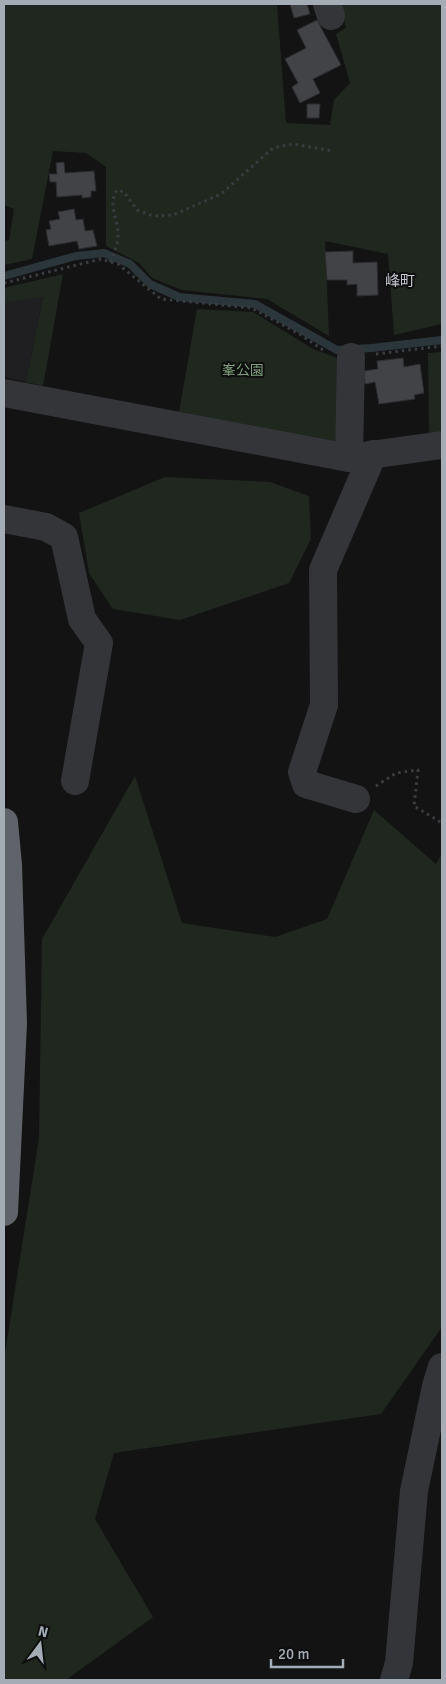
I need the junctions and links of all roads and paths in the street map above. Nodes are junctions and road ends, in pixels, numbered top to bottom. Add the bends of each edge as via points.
1 (333, 151) dead end
2 (110, 261) junction
3 (4, 283) edge
4 (442, 346) edge
5 (340, 356) junction
6 (4, 393) edge
7 (442, 445) edge
8 (361, 456) junction
9 (4, 519) edge
10 (75, 781) dead end
11 (356, 800) joint
12 (4, 822) edge
13 (442, 823) edge
14 (4, 1212) edge
15 (442, 1367) edge
16 (394, 1680) edge

1 - 2 path via 293,144 273,148 221,194 173,215 153,216 137,210 124,192 117,190 113,196 117,244
2 - 3 path via 101,259
2 - 5 path via 161,300 252,308
4 - 5 path
5 - 8 street
6 - 8 street
7 - 8 street
8 - 11 street via 323,570 324,704 302,772 306,784
9 - 10 street via 46,527 64,537 82,619 99,644
11 - 13 path via 396,773 418,770 414,806
12 - 14 highway via 13,1023
15 - 16 street via 414,1491 399,1663

